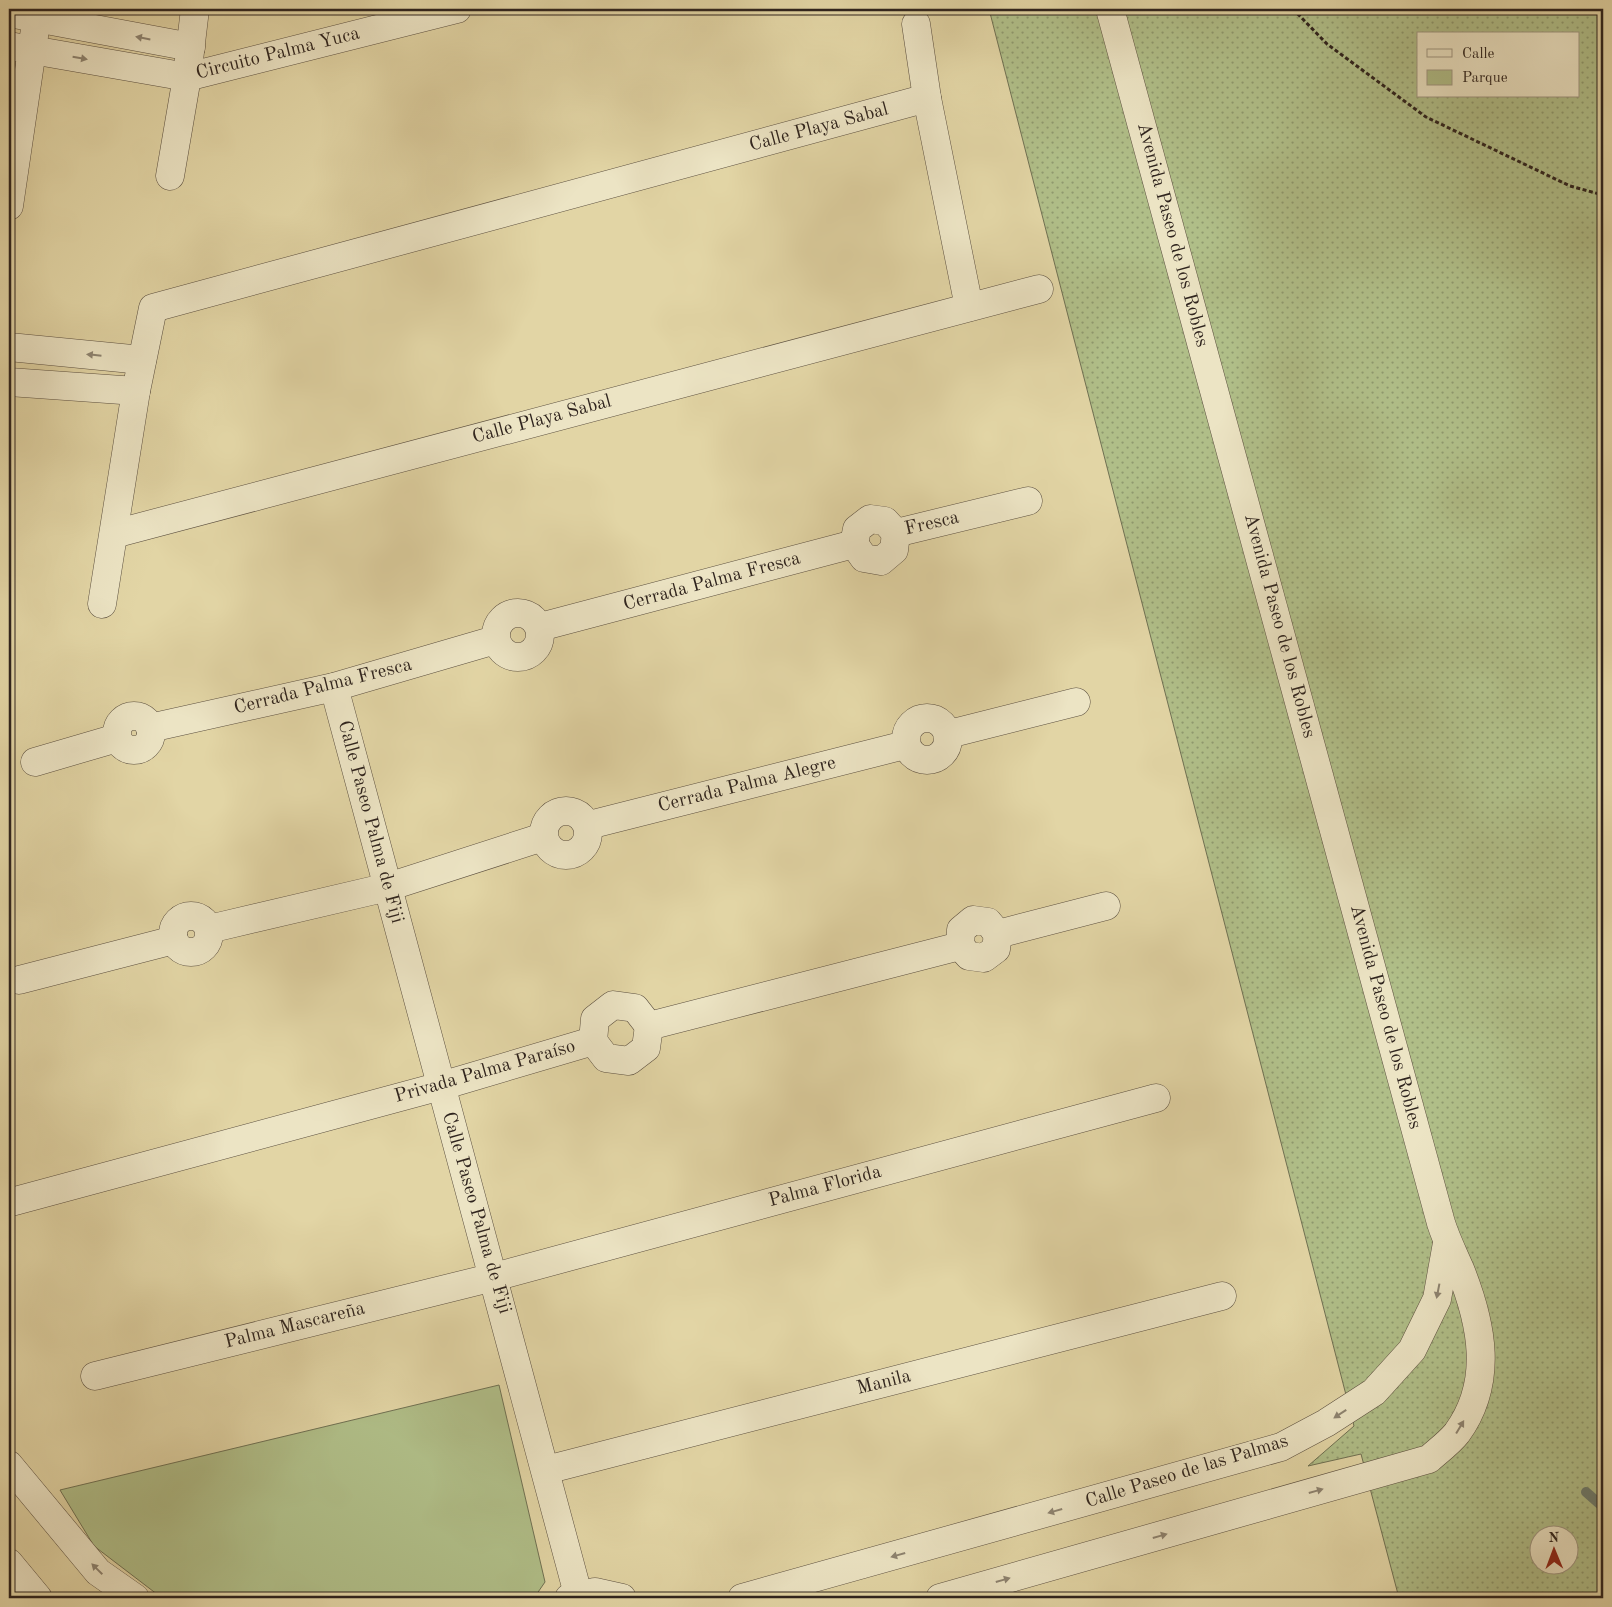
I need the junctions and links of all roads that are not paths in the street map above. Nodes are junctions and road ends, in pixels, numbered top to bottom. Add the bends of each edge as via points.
1 (195, 9) edge
2 (457, 9) edge
3 (1110, 9) edge
4 (9, 13) edge
5 (37, 13) edge
6 (916, 24) dead end
7 (190, 47) junction
8 (20, 48) edge
9 (187, 77) junction
10 (927, 98) junction
11 (170, 176) dead end
12 (9, 206) edge
13 (1039, 289) dead end
14 (969, 307) junction
15 (9, 347) edge
16 (142, 360) junction
17 (9, 382) edge
18 (136, 391) junction
19 (1028, 501) dead end
20 (114, 534) junction
21 (854, 544) joint
22 (102, 604) dead end
23 (334, 687) junction
24 (1076, 702) dead end
25 (35, 762) dead end
26 (388, 887) junction
27 (1106, 906) dead end
28 (18, 980) dead end
29 (649, 1026) junction
30 (593, 1042) junction
31 (441, 1086) junction
32 (1156, 1098) dead end
33 (15, 1201) dead end
34 (1447, 1243) junction
35 (494, 1277) junction
36 (1222, 1296) dead end
37 (95, 1376) dead end
38 (9, 1466) edge
39 (546, 1470) junction
40 (9, 1563) edge
41 (574, 1596) edge
42 (38, 1598) edge
43 (136, 1598) edge
44 (622, 1598) edge
45 (742, 1598) edge
46 (940, 1598) edge

1 - 7 street, Circuito Palma Yuca
2 - 9 street, Circuito Palma Yuca
3 - 34 street, Avenida Paseo de los Robles
4 - 5 street, Circuito Palma Yuca
7 -> 5 street, Circuito Palma Yuca
5 - 8 street
6 - 10 street
7 - 9 street, Circuito Palma Yuca
8 -> 9 street, Circuito Palma Yuca
8 - 12 street
9 - 11 street, Circuito Palma Yuca
10 - 14 street
10 - 16 street, Calle Playa Sabal via 153,308
13 - 14 street, Calle Playa Sabal
14 - 20 street, Calle Playa Sabal
16 -> 15 street
16 - 18 street, Calle Playa Sabal
17 - 18 street
18 - 20 street, Calle Playa Sabal
19 - 21 street, Fresca via 896,533 894,550 881,561 864,558
20 - 22 street, Calle Playa Sabal
21 - 23 street, Cerrada Palma Fresca via 540,627 538,645 524,657 506,654 495,640
23 - 25 street, Cerrada Palma Fresca via 150,728 149,742 138,750 125,748 117,738
23 - 26 street, Calle Paseo Palma de Fiji
24 - 26 street, Cerrada Palma Alegre via 949,734 947,751 933,761 916,759 906,745 589,825 577,812 560,810 546,821 543,837
26 - 28 street, Cerrada Palma Alegre via 209,929 208,942 197,952 182,951 174,940
26 - 31 street, Calle Paseo Palma de Fiji
27 - 29 street via 998,934 996,948 984,958 969,956 960,946
29 - 30 street via 646,1048 629,1061 606,1058
29 - 30 street, Privada Palma Paraíso via 635,1008 613,1005 595,1019
30 - 31 street, Privada Palma Paraíso
31 - 33 street, Privada Palma Paraíso
31 - 35 street, Calle Paseo Palma de Fiji
32 - 35 street, Palma Florida
34 -> 45 street, Calle Paseo de las Palmas via 1437,1299 1412,1350 1374,1392 1281,1447
46 -> 34 street via 1429,1459 1456,1434 1475,1401 1482,1365 1478,1328 1460,1269
35 - 37 street, Palma Mascareña
35 - 39 street, Calle Paseo Palma de Fiji
36 - 39 street, Manila
43 -> 38 street via 98,1572
39 - 41 street, Calle Paseo Palma de Fiji
40 - 42 street
41 - 44 street via 595,1592

